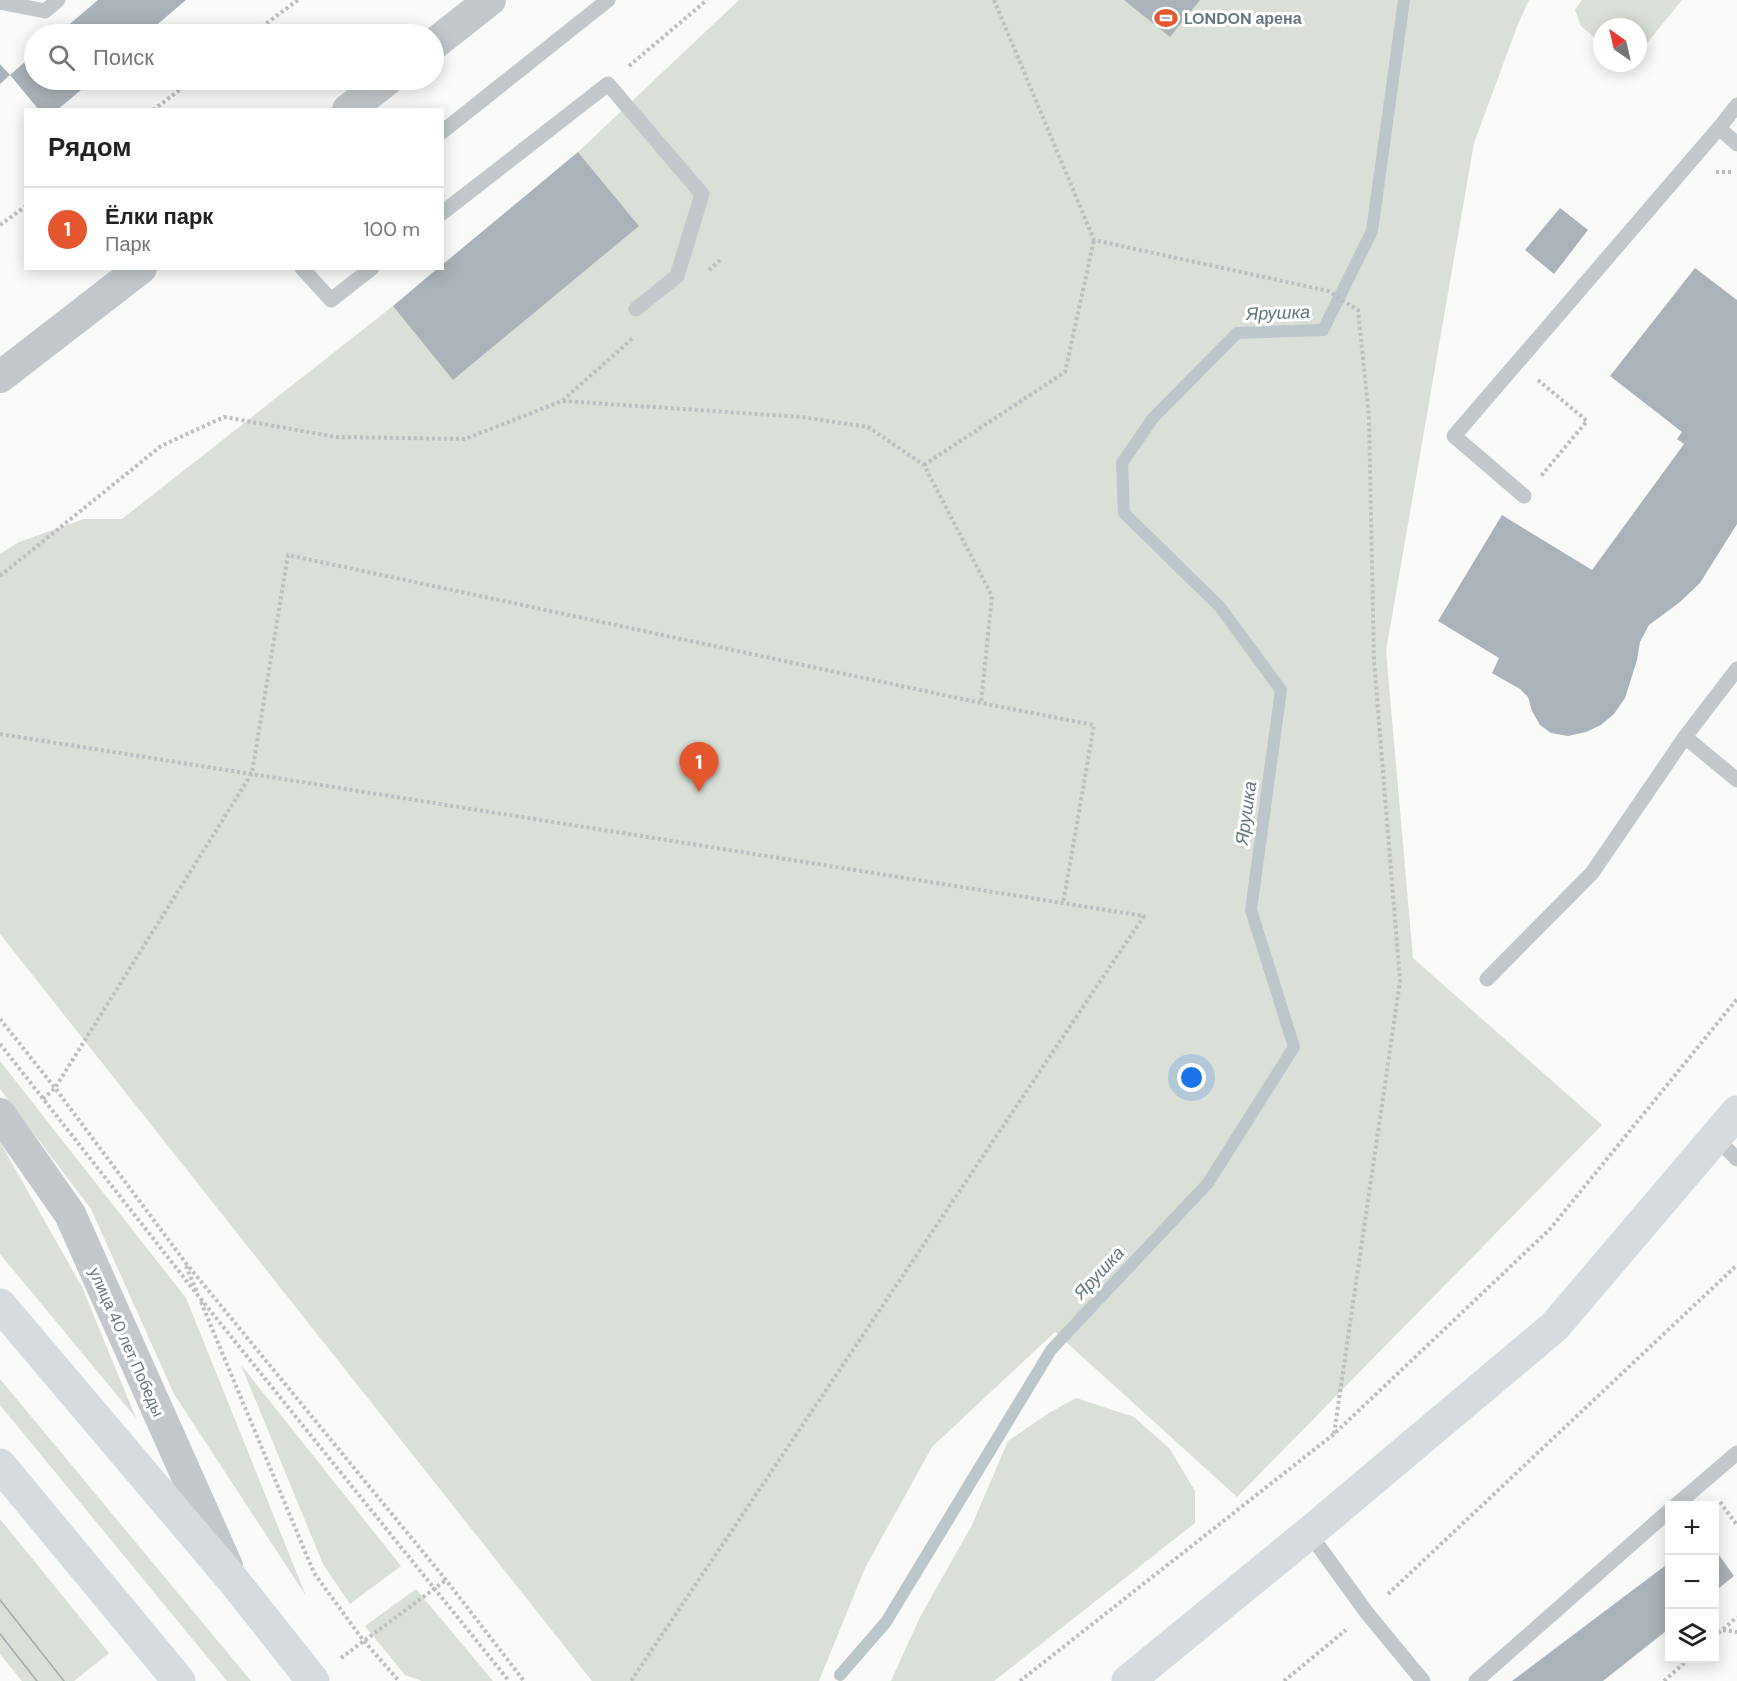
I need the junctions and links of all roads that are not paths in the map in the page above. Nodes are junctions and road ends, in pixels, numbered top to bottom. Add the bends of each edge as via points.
1 (58, 0) edge
2 (490, 0) edge
3 (608, 0) edge
4 (0, 2) edge
5 (444, 36) edge
6 (374, 90) edge
7 (1737, 105) edge
8 (351, 108) edge
9 (1719, 128) junction
10 (444, 130) edge
11 (1737, 144) edge
12 (444, 211) edge
13 (138, 270) edge
14 (304, 270) edge
15 (369, 270) edge
16 (636, 309) dead end
17 (0, 377) edge
18 (1524, 496) road end
19 (1737, 669) edge
20 (1685, 737) junction
21 (1737, 780) edge
22 (1487, 979) dead end
23 (1737, 1112) edge
24 (0, 1114) edge
25 (1726, 1148) edge
26 (0, 1305) edge
27 (1737, 1453) edge
28 (0, 1465) edge
29 (1681, 1501) edge
30 (1665, 1514) edge
31 (1309, 1533) junction
32 (233, 1581) junction
33 (179, 1681) edge
34 (313, 1681) edge
35 (1128, 1681) edge
36 (1423, 1681) edge
37 (1476, 1681) edge

1 - 4 lane via 45,11
2 - 5 street
3 - 10 lane
6 - 8 street
7 - 9 lane
9 - 11 lane
9 - 18 lane via 1454,436
12 - 16 lane via 608,84 702,194 677,276
13 - 17 street
14 - 15 lane via 331,300
19 - 20 lane
20 - 21 lane
20 - 22 lane via 1592,873
23 - 25 street
24 - 32 street, улица 40 лет Победы via 70,1214
25 - 31 street via 1555,1326
26 - 32 street, улица 40 лет Победы
27 - 29 lane
28 - 33 street
30 - 37 lane
31 - 35 street
31 - 36 lane
32 - 34 street, улица 40 лет Победы

